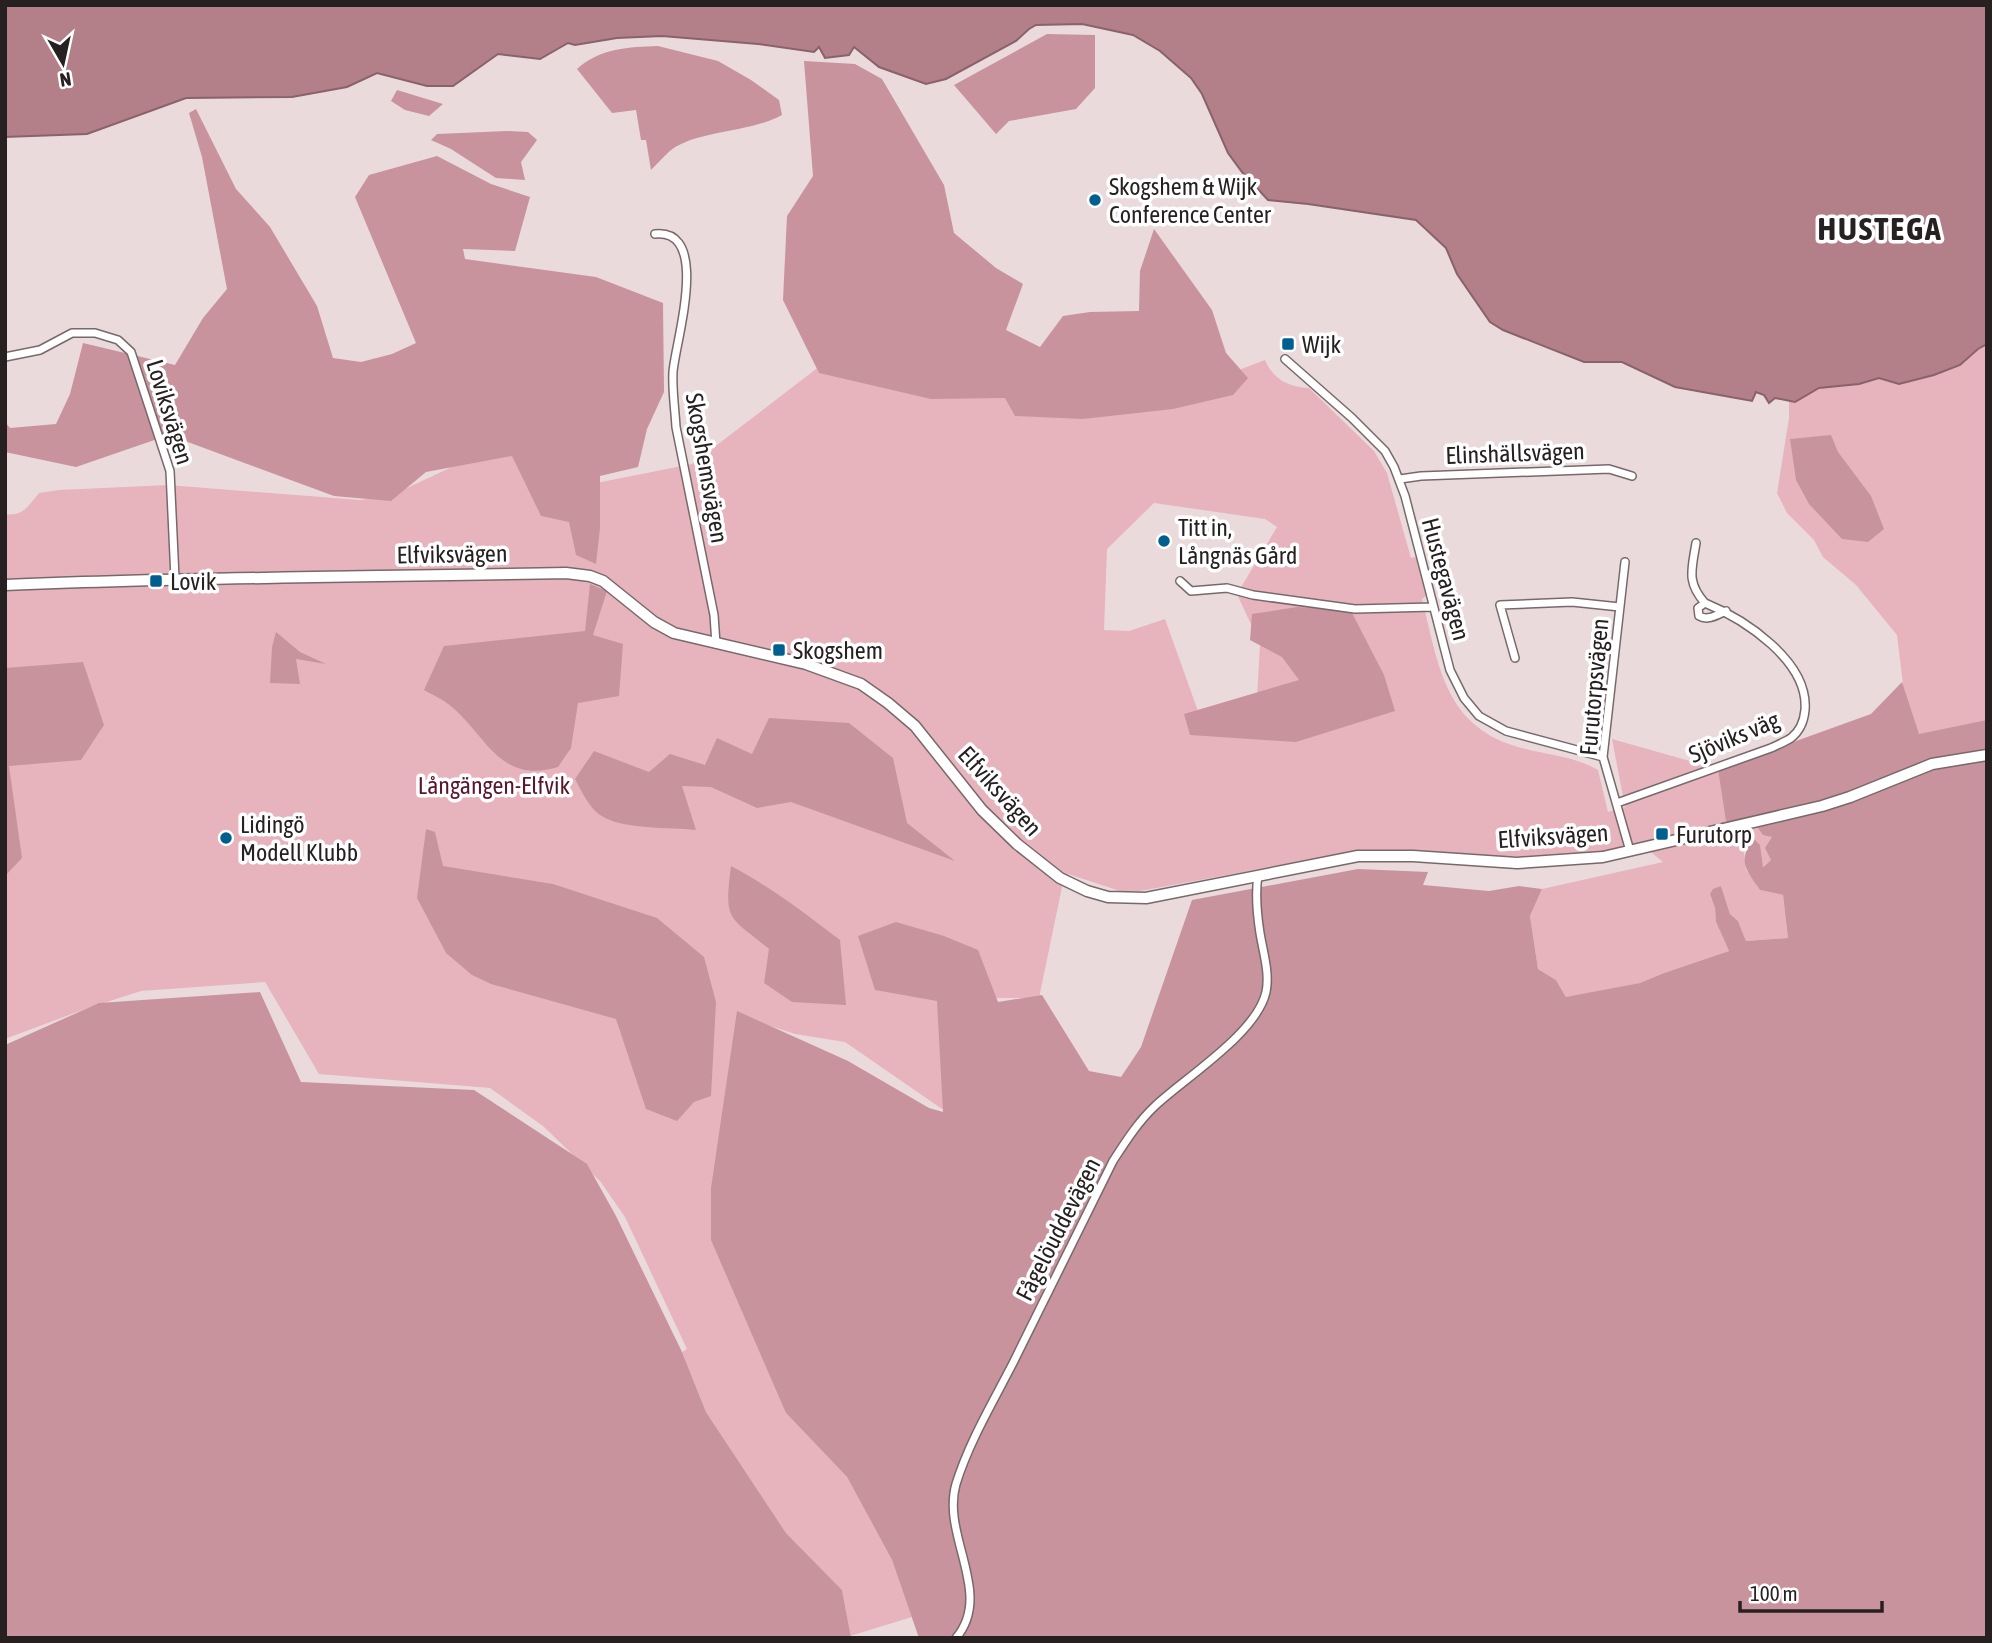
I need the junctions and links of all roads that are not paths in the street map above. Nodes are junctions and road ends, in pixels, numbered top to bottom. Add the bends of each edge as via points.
1 (654, 234) dead end
2 (5, 357) edge
3 (1284, 359) dead end
4 (1632, 476) dead end
5 (1399, 479) junction
6 (1696, 543) dead end
7 (1625, 562) dead end
8 (175, 578) junction
9 (1180, 581) dead end
10 (5, 585) edge
11 (1706, 603) junction
12 (1433, 607) junction
13 (1620, 607) junction
14 (1726, 611) junction
15 (716, 644) junction
16 (1515, 658) dead end
17 (1987, 755) edge
18 (1603, 757) junction
19 (1617, 803) junction
20 (1630, 851) junction
21 (1258, 875) junction
22 (956, 1638) edge

1 - 15 street, Skogshemsvägen via 676,241 686,260 674,402
2 - 8 street, Loviksvägen via 40,350 72,332 95,333 125,344 170,471
3 - 5 street, Hustegavägen via 1385,452
4 - 5 street, Elinshällsvägen via 1609,469
5 - 12 street, Hustegavägen
6 - 11 street via 1692,584
7 - 13 street, Furutorpsvägen
8 - 10 street, Elfviksvägen
8 - 15 street, Elfviksvägen via 578,574 603,581 664,628
9 - 12 street via 1191,592 1227,588 1355,609
11 - 14 street, Sjöviks väg
11 - 14 street via 1698,608 1699,617 1712,618
12 - 18 street, Hustegavägen via 1450,670 1479,716 1506,731
13 - 16 street, Furutorpsvägen via 1561,602 1500,605
13 - 18 street, Furutorpsvägen
14 - 19 street, Sjöviks väg via 1788,663 1804,696 1802,725 1791,738 1771,748
15 - 21 street, Elfviksvägen via 826,670 876,694 924,736 993,822 1071,885 1098,895 1133,899
17 - 20 street, Elfviksvägen via 1932,764 1822,806
18 - 19 street, Furutorpsvägen
19 - 20 street, Furutorpsvägen
20 - 21 street, Elfviksvägen via 1539,862 1358,856
21 - 22 street, Fågelöuddevägen via 1255,898 1267,983 1263,1002 1231,1042 1132,1130 956,1484 952,1509 971,1602

